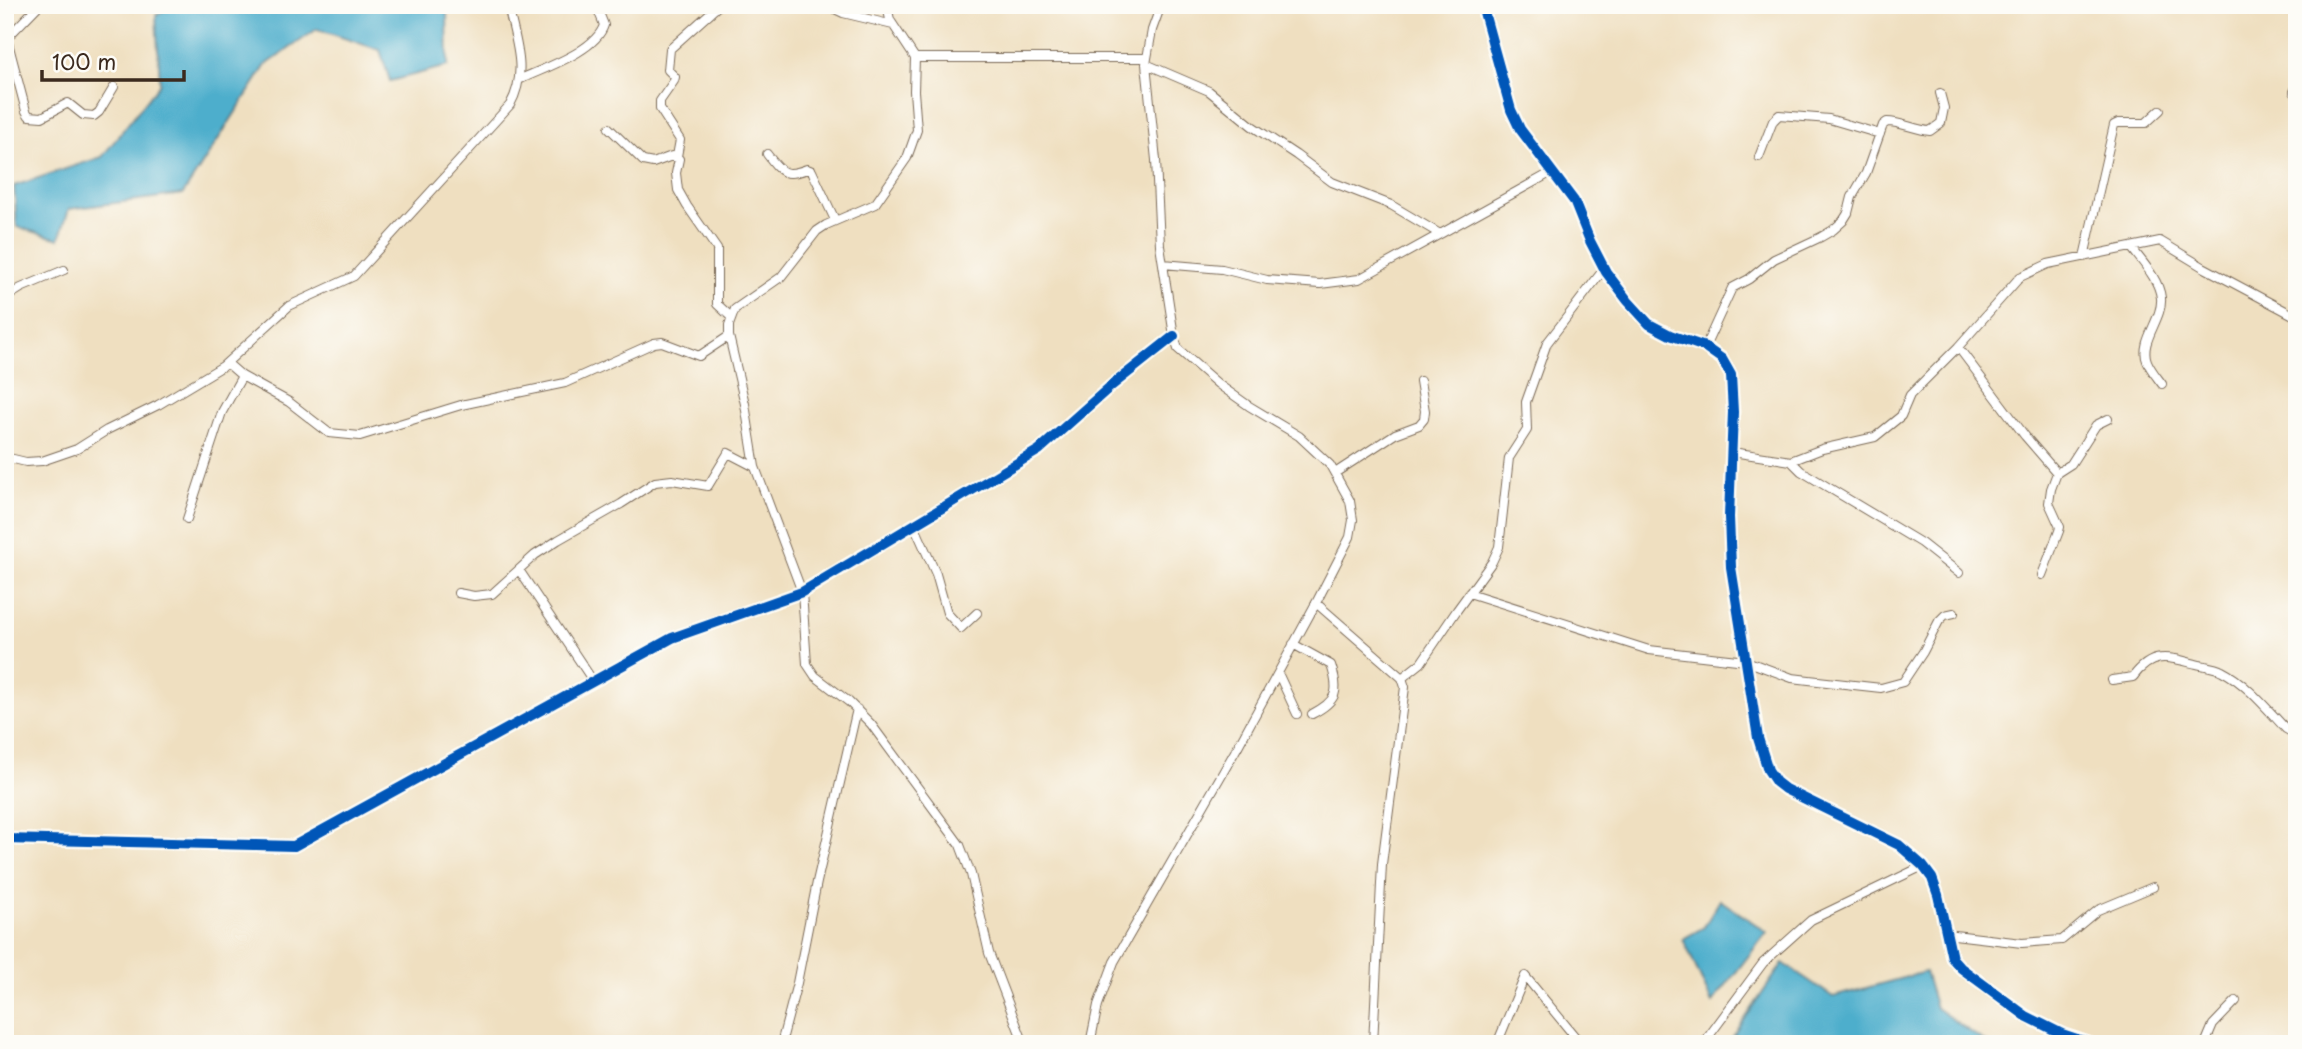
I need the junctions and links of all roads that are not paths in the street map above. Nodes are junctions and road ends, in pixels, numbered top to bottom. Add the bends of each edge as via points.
1 (39, 5) edge
2 (508, 5) edge
3 (596, 5) edge
4 (719, 5) edge
5 (826, 5) edge
6 (887, 5) edge
7 (1161, 5) edge
8 (1482, 5) edge
9 (893, 25) junction
10 (6, 39) edge
11 (915, 58) junction
12 (1146, 61) junction
13 (521, 79) junction
14 (114, 87) dead end
15 (1940, 93) dead end
16 (2160, 110) dead end
17 (609, 128) dead end
18 (1880, 134) junction
19 (767, 154) dead end
20 (677, 156) junction
21 (1759, 156) dead end
22 (1552, 172) junction
23 (835, 220) junction
24 (1440, 234) junction
25 (2131, 247) junction
26 (2084, 257) junction
27 (1163, 264) junction
28 (1605, 269) junction
29 (64, 270) dead end
30 (5, 298) edge
31 (731, 317) junction
32 (2297, 317) edge
33 (729, 336) junction
34 (1174, 337) junction
35 (1958, 346) junction
36 (1705, 347) junction
37 (227, 363) junction
38 (242, 376) junction
39 (1420, 381) dead end
40 (2162, 384) dead end
41 (2108, 419) dead end
42 (1732, 452) junction
43 (5, 457) edge
44 (1791, 461) junction
45 (755, 467) junction
46 (1335, 473) junction
47 (2057, 473) junction
48 (187, 519) dead end
49 (914, 524) junction
50 (519, 570) junction
51 (1959, 573) dead end
52 (2042, 575) dead end
53 (802, 592) junction
54 (458, 593) dead end
55 (1469, 593) junction
56 (1316, 603) junction
57 (1954, 612) dead end
58 (977, 613) dead end
59 (1293, 644) junction
60 (1745, 661) junction
61 (1278, 673) junction
62 (1402, 678) junction
63 (2112, 680) dead end
64 (593, 681) junction
65 (857, 709) junction
66 (1297, 714) dead end
67 (1312, 714) dead end
68 (2297, 733) edge
69 (5, 839) edge
70 (1923, 866) junction
71 (2152, 887) dead end
72 (1946, 934) junction
73 (2236, 1001) dead end
74 (780, 1044) edge
75 (1024, 1044) edge
76 (1090, 1044) edge
77 (1373, 1044) edge
78 (1497, 1044) edge
79 (1581, 1044) edge
80 (1703, 1044) edge
81 (2092, 1044) edge
82 (2205, 1044) edge

1 - 10 street
2 - 13 street
3 - 13 street via 604,25 601,32 576,53
4 - 20 street via 670,49 668,56 668,70 675,77 660,109 680,140
5 - 9 street
6 - 9 street
7 - 12 street
8 - 22 street via 1511,110
9 - 11 street
10 - 14 street via 29,116 42,117 68,103 83,115 94,116
11 - 12 street
11 - 23 street via 917,130 907,158 875,204
12 - 24 street via 1209,91 1332,182 1391,205
12 - 27 street
13 - 37 street via 510,105 354,276 289,306
15 - 18 street via 1944,108 1936,128 1916,130 1887,122
16 - 26 street via 2146,123 2114,125
17 - 20 street via 643,161
18 - 21 street via 1829,119 1779,115
18 - 36 street via 1843,221 1732,288
19 - 23 street via 787,174 812,172
20 - 31 street via 678,190 717,249 717,304
22 - 24 street
22 - 28 street via 1574,201
23 - 31 street via 817,232 781,277 743,302
24 - 27 street via 1359,279 1320,284
25 - 26 street
25 - 32 street via 2164,243
25 - 40 street via 2161,296 2145,351
26 - 35 street via 2048,264 2020,277
27 - 34 street
28 - 36 street via 1649,324
28 - 55 street via 1547,343 1526,402 1527,430 1509,458 1499,547
29 - 30 street
31 - 33 street
33 - 38 street via 699,356 654,343 565,383 461,405 360,436 329,433 281,397
33 - 45 street
34 - 46 street via 1190,361 1249,406 1299,436
34 - 49 street via 1039,450
35 - 44 street via 1910,395 1901,416 1875,437
35 - 47 street
36 - 42 street via 1722,359 1731,375
37 - 38 street
37 - 43 street via 68,453 42,461
38 - 48 street via 222,412
39 - 46 street via 1425,411 1419,425 1395,434
41 - 47 street via 2096,425 2071,464
42 - 44 street
42 - 60 street via 1731,567
44 - 51 street via 1921,543
45 - 50 street via 728,453 708,486 656,482 558,540
45 - 53 street
46 - 56 street via 1350,501 1352,528
47 - 52 street via 2049,503 2060,527
49 - 53 street
49 - 58 street via 947,613 961,628
50 - 54 street via 492,594
50 - 64 street
53 - 64 street via 672,638
53 - 65 street via 807,664
55 - 60 street via 1648,650
55 - 62 street via 1421,663
56 - 59 street
56 - 62 street
57 - 60 street via 1939,621 1903,682 1893,686 1792,678
59 - 61 street
59 - 67 street via 1331,665 1336,680 1329,705
60 - 70 street via 1758,738 1776,782 1899,845
61 - 66 street
61 - 76 street via 1114,962
62 - 77 street via 1405,687 1382,864
63 - 68 street via 2133,677 2141,666 2167,657 2222,671 2286,729
64 - 69 street via 294,846
65 - 74 street
65 - 75 street via 960,845 989,953
70 - 72 street via 1938,895
70 - 80 street via 1811,920 1763,963
71 - 72 street via 2098,909 2062,940 2022,943
72 - 81 street via 1952,958 1961,968 2048,1028
73 - 82 street via 2213,1025
78 - 79 street via 1525,976

